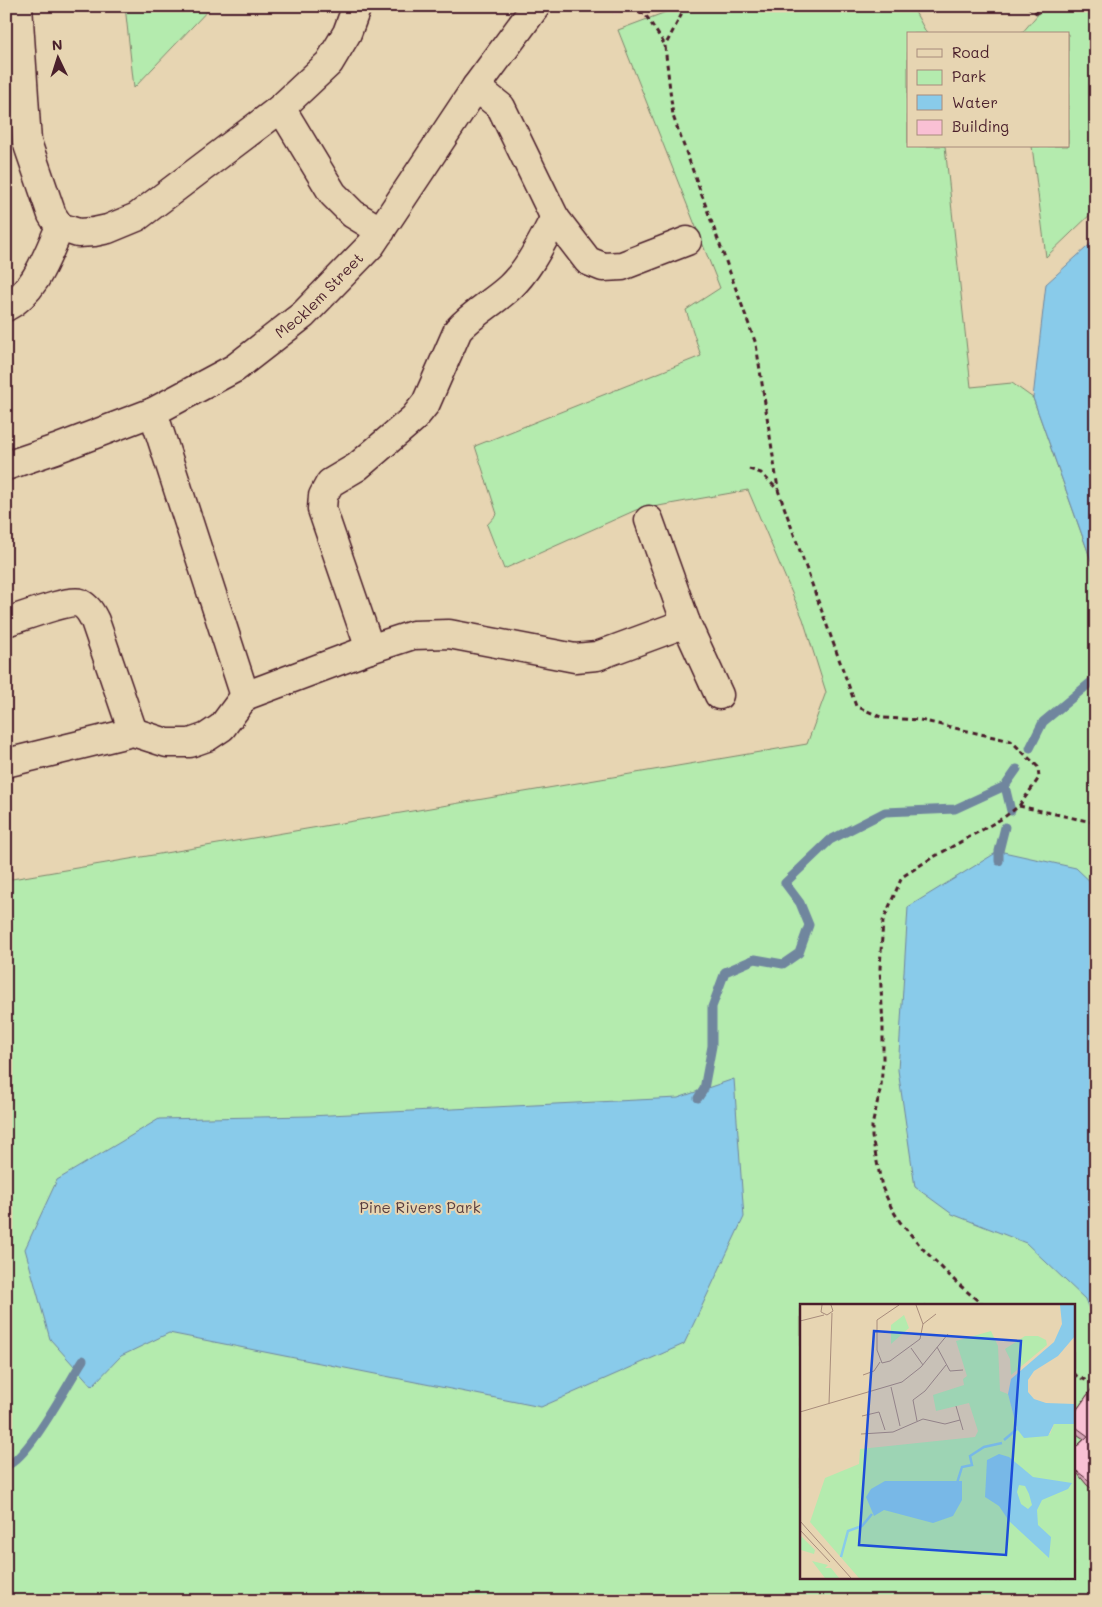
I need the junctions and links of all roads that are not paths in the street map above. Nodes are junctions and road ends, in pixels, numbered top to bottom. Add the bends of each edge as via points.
1 (18, 6) edge
2 (357, 6) edge
3 (536, 6) edge
4 (476, 87) junction
5 (282, 108) junction
6 (555, 218) junction
7 (60, 227) junction
8 (381, 230) junction
9 (687, 241) dead end
10 (6, 307) edge
11 (153, 412) junction
12 (6, 466) edge
13 (649, 520) dead end
14 (6, 622) edge
15 (686, 623) junction
16 (370, 650) junction
17 (718, 695) dead end
18 (245, 696) junction
19 (133, 732) junction
20 (6, 763) edge

1 - 7 street via 27,142 52,215
2 - 5 street via 347,33 329,63
3 - 4 street, Mecklem Street
4 - 6 street via 501,108
4 - 8 street, Mecklem Street
5 - 7 street via 137,217 94,232 78,233
5 - 8 street via 333,194 353,214
6 - 9 street via 588,262 603,267 622,266
6 - 16 street via 528,266 510,287 458,330 426,404 357,468 330,483 323,496 322,509
7 - 10 street via 32,285
8 - 11 street, Mecklem Street via 371,245 296,321 235,368
11 - 12 street, Mecklem Street
11 - 18 street
13 - 15 street
14 - 19 street via 66,603 78,602 90,610
15 - 16 street via 597,656 575,658 448,634 413,635
15 - 17 street
16 - 18 street
18 - 19 street via 222,727 190,743 167,743
19 - 20 street

